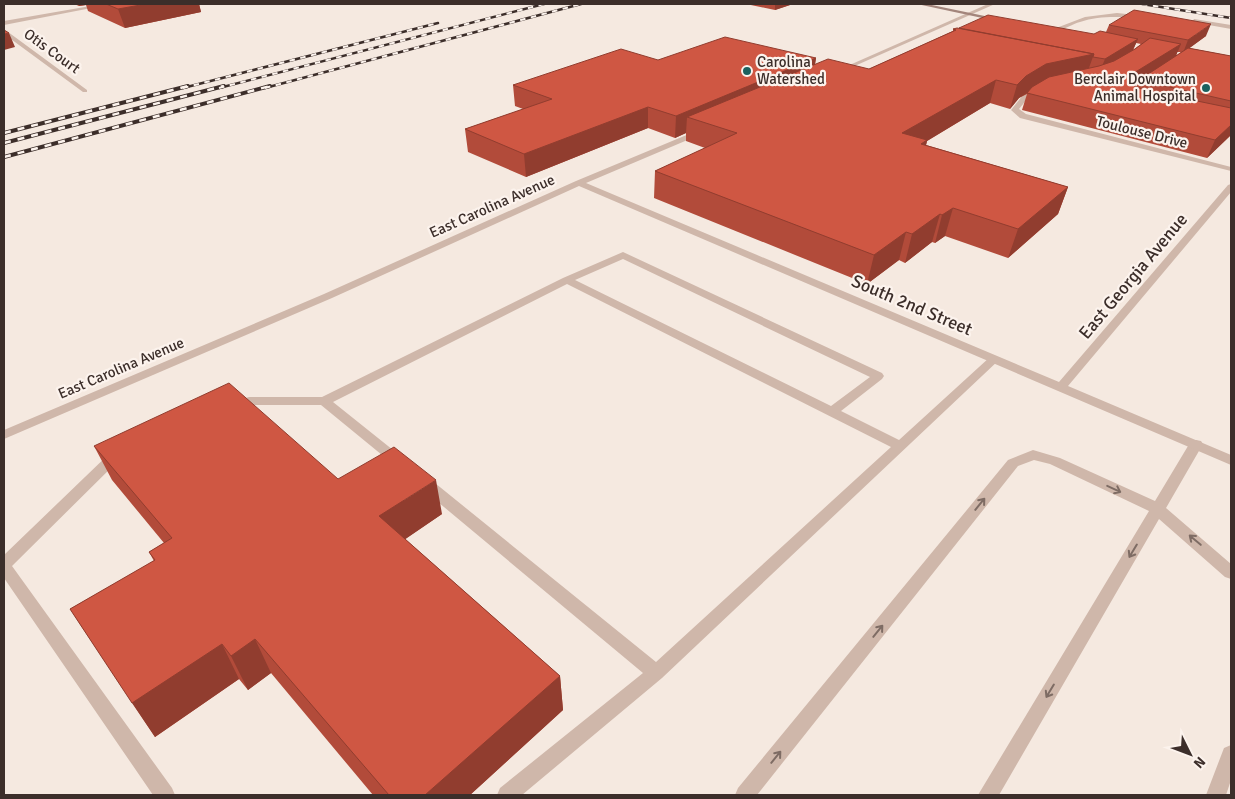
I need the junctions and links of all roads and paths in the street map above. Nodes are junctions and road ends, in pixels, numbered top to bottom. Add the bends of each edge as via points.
1 (109, 4) edge
2 (920, 4) edge
3 (992, 4) edge
4 (970, 14) junction
5 (1152, 17) edge
6 (1189, 20) edge
7 (1007, 21) edge
8 (4, 23) edge
9 (1231, 27) edge
10 (1044, 28) edge
11 (1054, 30) junction
12 (4, 31) edge
13 (1070, 34) edge
14 (829, 76) edge
15 (1045, 88) edge
16 (85, 91) dead end
17 (714, 126) edge
18 (1231, 169) edge
19 (579, 183) junction
20 (1231, 187) edge
21 (567, 280) junction
22 (994, 359) junction
23 (1061, 387) junction
24 (324, 401) junction
25 (222, 411) edge
26 (832, 412) junction
27 (4, 435) edge
28 (1196, 444) junction
29 (131, 445) edge
30 (900, 446) junction
31 (1231, 460) edge
32 (1158, 509) junction
33 (4, 565) edge
34 (1231, 573) edge
35 (656, 673) junction
36 (1231, 754) edge
37 (165, 795) edge
38 (507, 795) edge
39 (745, 795) edge
40 (988, 795) edge
41 (1216, 795) edge

1 - 8 street
2 - 4 main road
3 - 4 street
4 - 7 main road
4 - 14 street
5 - 11 street via 1097,15
6 - 9 street
10 - 11 main road
11 - 13 main road
12 - 16 street, Otis Court
15 - 18 street, Toulouse Drive via 1027,95 1016,110 1023,116
17 - 19 street, East Carolina Avenue
19 - 22 street, South 2nd Street
19 - 27 street, East Carolina Avenue via 328,296
20 - 23 street, East Georgia Avenue
21 - 24 street
21 - 26 street
21 - 26 street via 624,255 878,376
22 - 23 street, South 2nd Street
22 - 30 street
23 - 28 street, South 2nd Street
24 - 25 street via 249,401
24 - 35 street
26 - 30 street
28 - 31 street, South 2nd Street
28 - 32 street
29 - 33 street via 122,449
30 - 35 street
34 -> 32 street
39 -> 32 street via 1013,463 1033,455 1054,461
32 -> 40 street
33 - 37 street
35 - 38 street
36 - 41 street

